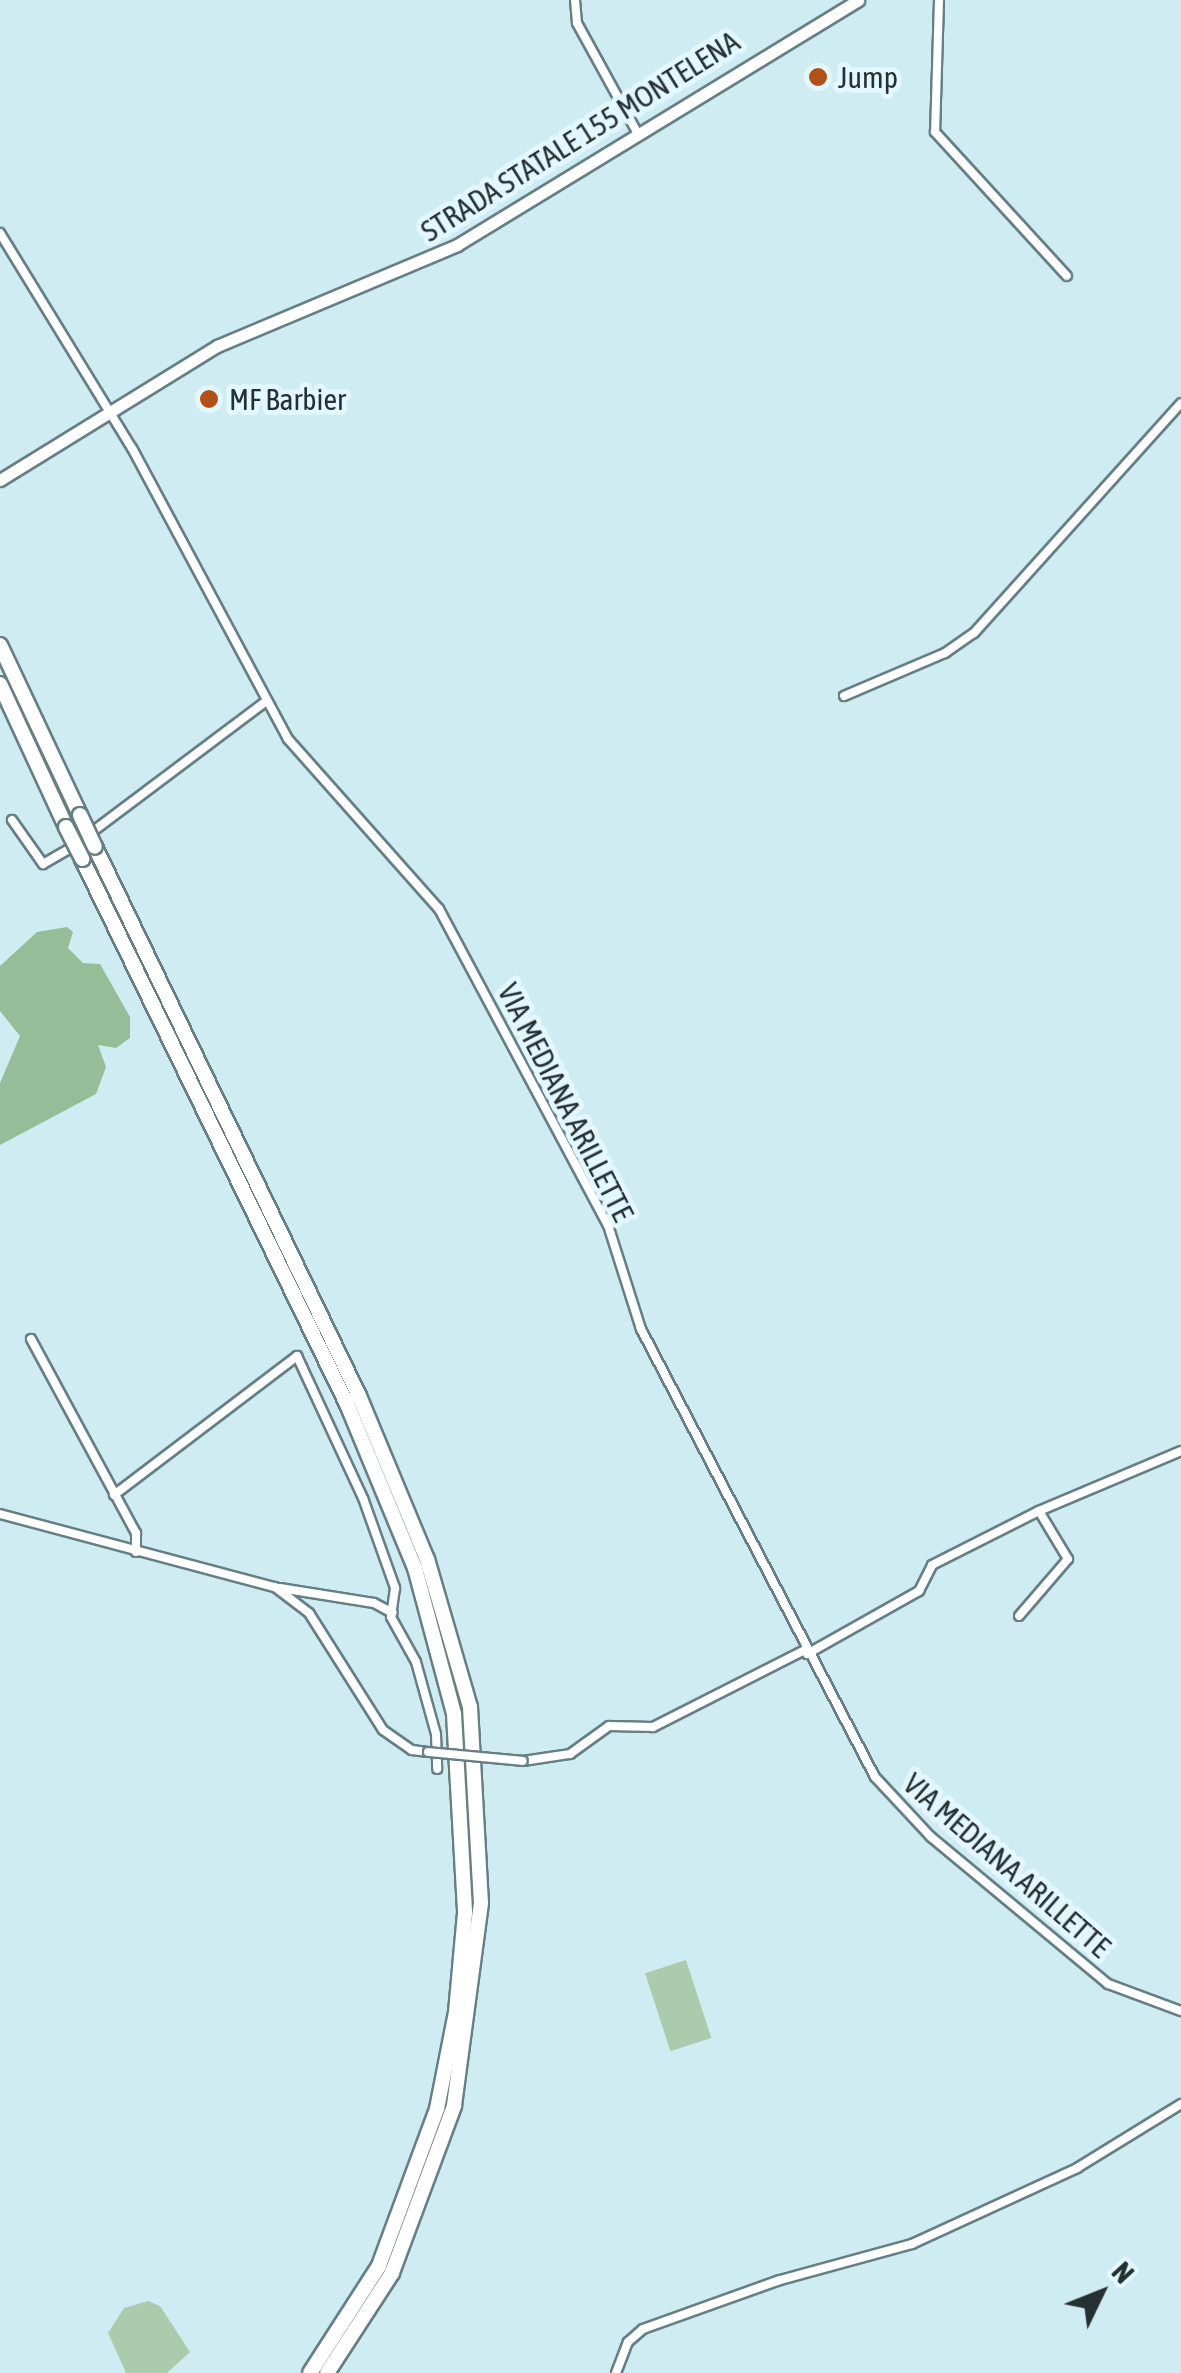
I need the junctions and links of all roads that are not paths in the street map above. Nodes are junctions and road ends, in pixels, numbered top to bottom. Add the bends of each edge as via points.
1 (575, 0) edge
2 (858, 0) edge
3 (939, 0) edge
4 (638, 132) junction
5 (0, 234) edge
6 (1067, 276) dead end
7 (1181, 403) edge
8 (108, 410) junction
9 (0, 480) edge
10 (0, 645) edge
11 (0, 684) edge
12 (844, 696) dead end
13 (264, 702) junction
14 (12, 820) dead end
15 (31, 1339) dead end
16 (1181, 1451) edge
17 (114, 1494) junction
18 (1039, 1511) junction
19 (0, 1514) edge
20 (136, 1552) junction
21 (275, 1587) junction
22 (393, 1612) junction
23 (1019, 1616) dead end
24 (806, 1652) junction
25 (437, 1769) dead end
26 (1181, 2011) edge
27 (1181, 2104) edge
28 (310, 2373) edge
29 (326, 2373) edge
30 (616, 2373) edge

1 - 4 street via 577,23
2 - 4 main road, STRADA STATALE 155 MONTELENA
3 - 6 street via 935,132
4 - 8 main road, STRADA STATALE 155 MONTELENA via 458,245 265,323
5 - 8 street, VIA MEDIANA ARILLETTE
7 - 12 street via 974,633 945,653
8 - 9 main road, STRADA STATALE 155 MONTELENA
8 - 13 street, VIA MEDIANA ARILLETTE
10 - 29 highway, bridge via 359,1396 428,1559 470,1707 481,1902 454,2106 392,2274
11 - 28 highway, bridge via 347,1404 414,1568 454,1714 465,1813 465,1912 456,2012 436,2109 378,2266
13 - 14 street via 52,863 35,859
13 - 24 street, VIA MEDIANA ARILLETTE via 314,776 439,909 608,1225 641,1330
15 - 17 street
16 - 18 street
17 - 20 street via 140,1542
17 - 22 street via 297,1356 363,1498 396,1588
18 - 23 street via 1068,1559
18 - 24 street via 932,1565 919,1591
19 - 20 street
20 - 21 street
21 - 22 street
21 - 24 street, bridge via 309,1613 384,1730 412,1750 428,1752 523,1761 570,1754 609,1726 653,1727
22 - 25 street via 416,1662 436,1734
24 - 26 street, VIA MEDIANA ARILLETTE via 875,1777 931,1837 1108,1984
27 - 30 street via 1077,2168 912,2244 780,2280 643,2329 628,2342

